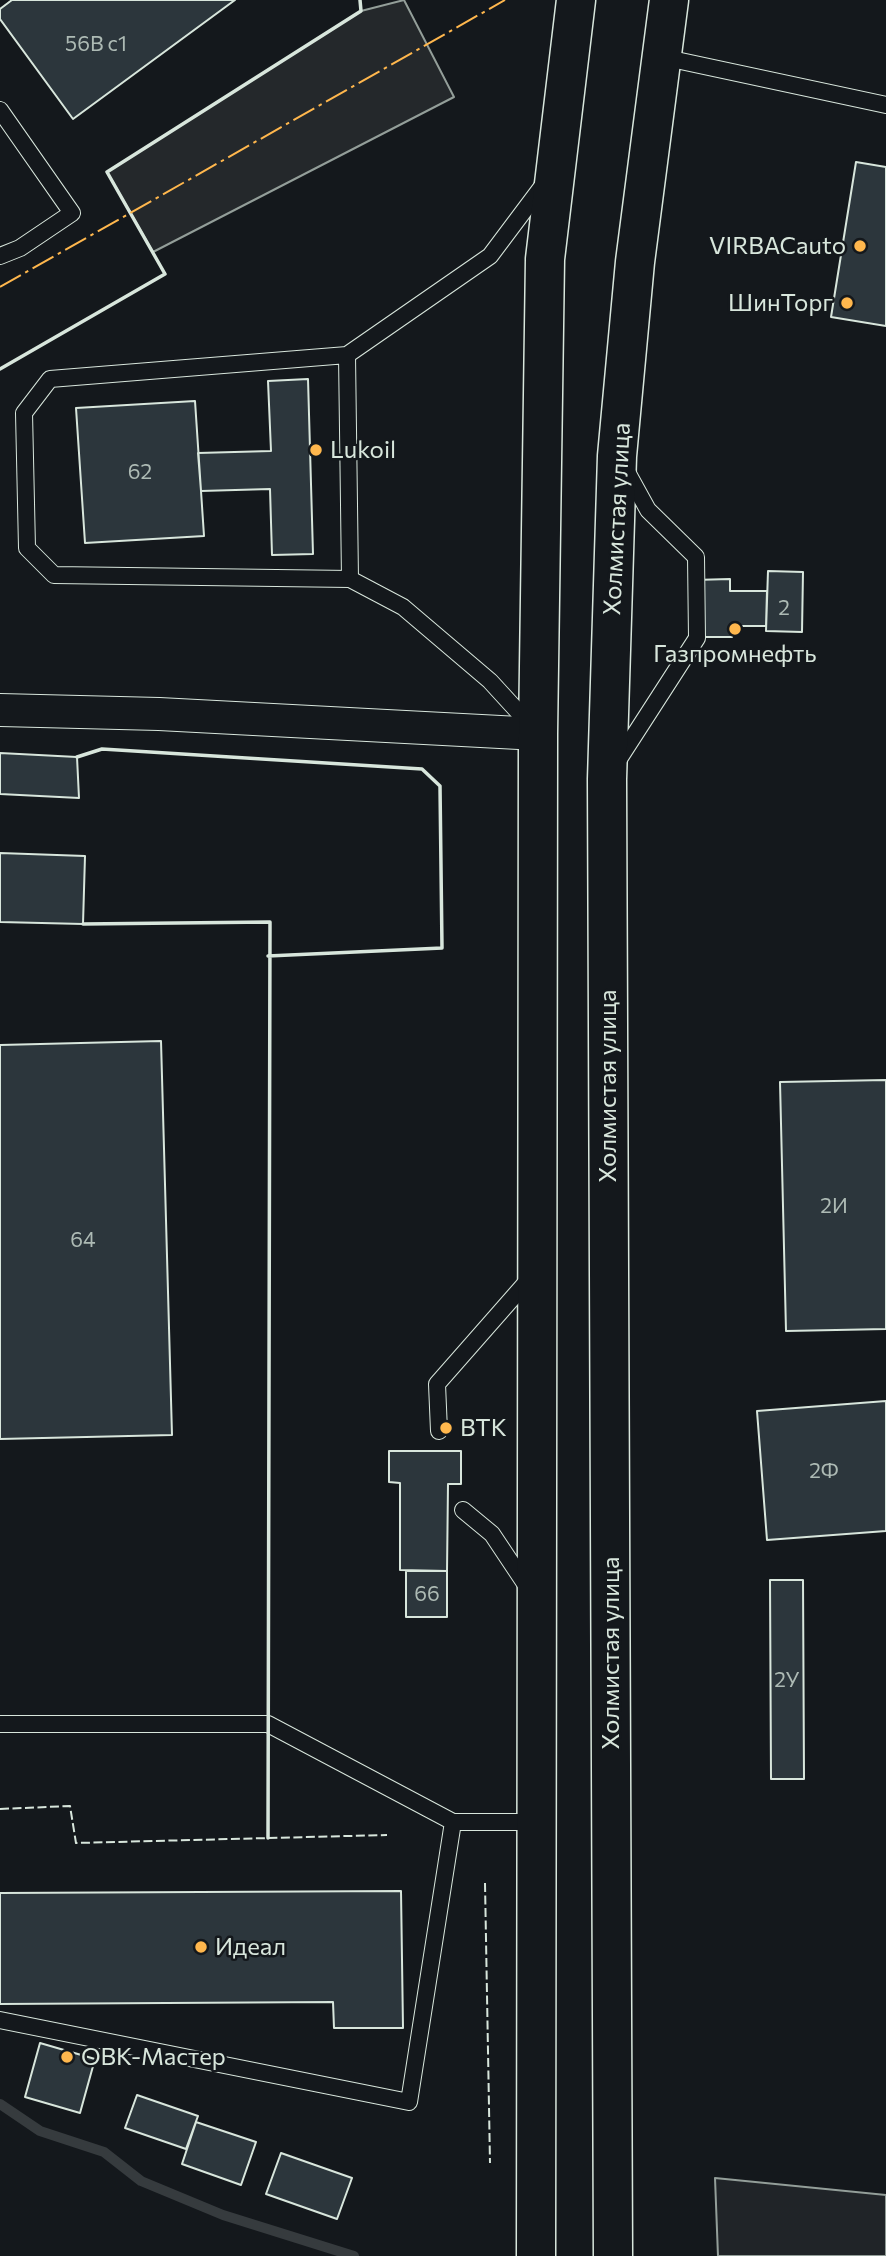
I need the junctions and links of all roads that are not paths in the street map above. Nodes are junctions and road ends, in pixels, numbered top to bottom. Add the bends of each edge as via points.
1 (576, 0) edge
2 (669, 0) edge
3 (662, 57) junction
4 (886, 105) edge
5 (0, 110) edge
6 (556, 168) junction
7 (0, 256) edge
8 (347, 355) junction
9 (617, 456) junction
10 (350, 579) junction
11 (0, 710) edge
12 (538, 734) junction
13 (607, 779) junction
14 (537, 1270) junction
15 (439, 1431) dead end
16 (463, 1510) dead end
17 (537, 1601) junction
18 (1, 1724) edge
19 (453, 1822) junction
20 (536, 1822) junction
21 (0, 2020) edge
22 (536, 2256) edge
23 (613, 2256) edge

1 - 6 highway
2 - 3 highway, Холмистая улица
3 - 4 lane
3 - 9 highway, Холмистая улица via 635,262
5 - 7 lane via 72,213
6 - 8 lane via 490,256
6 - 12 highway via 545,259
8 - 10 lane
8 - 10 lane via 50,379 24,413 27,548 54,575
9 - 13 highway, Холмистая улица
9 - 13 lane via 648,510 696,556 697,638
10 - 12 lane via 403,607 490,681
11 - 12 street
12 - 14 highway
13 - 23 highway, Холмистая улица
14 - 15 lane via 437,1384
14 - 17 highway
16 - 17 lane via 492,1534
17 - 20 highway
18 - 19 lane via 268,1724
19 - 20 lane
19 - 21 lane via 409,2102
20 - 22 highway

